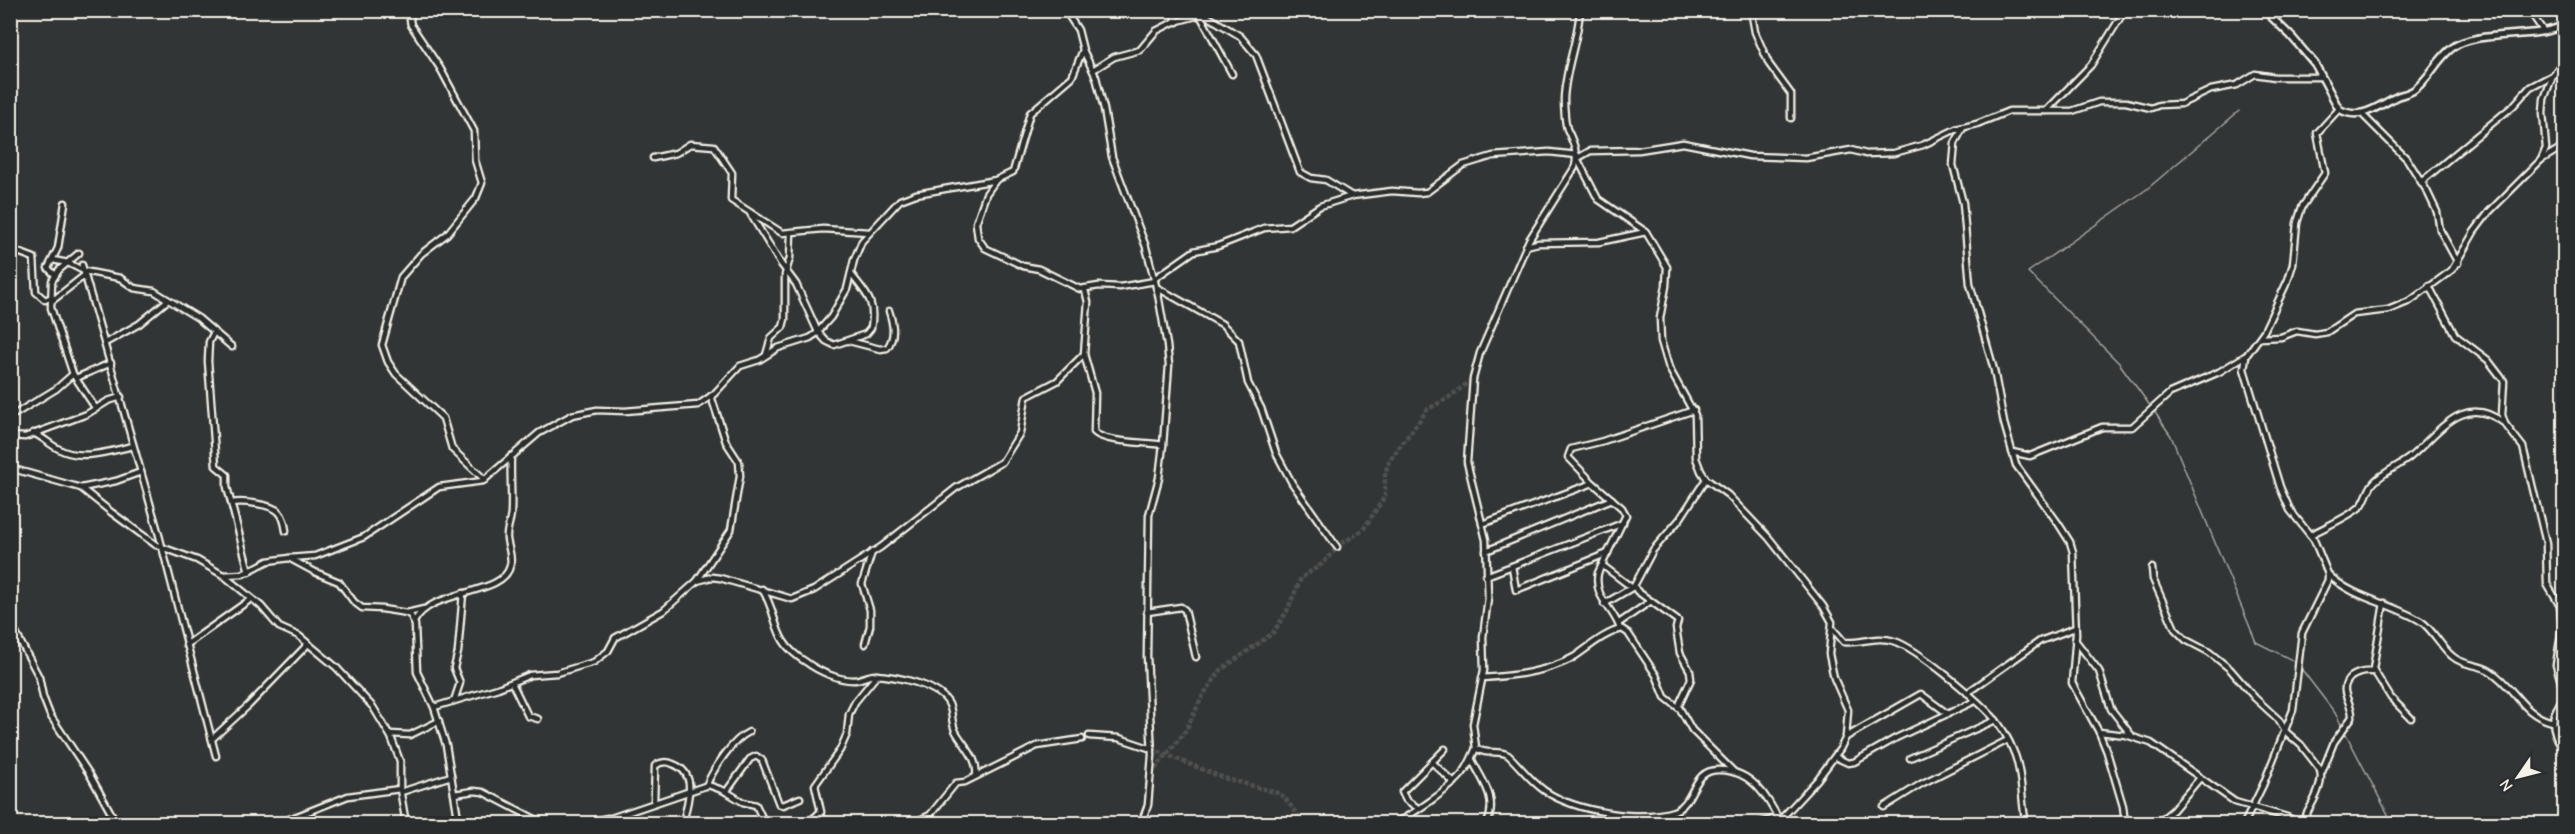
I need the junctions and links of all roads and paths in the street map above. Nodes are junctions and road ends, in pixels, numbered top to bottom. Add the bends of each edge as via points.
1 (412, 10) edge
2 (1065, 10) edge
3 (1173, 10) edge
4 (1581, 10) edge
5 (1750, 10) edge
6 (2125, 10) edge
7 (2264, 10) edge
8 (2529, 10) edge
9 (1200, 15) junction
10 (1177, 22) junction
11 (2565, 25) edge
12 (2544, 32) junction
13 (1083, 50) junction
14 (2565, 60) edge
15 (1093, 70) junction
16 (1232, 74) dead end
17 (2553, 75) junction
18 (2320, 77) junction
19 (2339, 110) junction
20 (2046, 111) junction
21 (2362, 114) junction
22 (1791, 118) dead end
23 (1965, 126) junction
24 (2565, 146) edge
25 (1577, 157) junction
26 (653, 158) dead end
27 (2541, 160) junction
28 (996, 180) junction
29 (2421, 182) junction
30 (1352, 196) junction
31 (65, 203) dead end
32 (750, 213) junction
33 (869, 232) junction
34 (1646, 232) junction
35 (791, 233) junction
36 (1526, 246) junction
37 (10, 249) edge
38 (79, 253) dead end
39 (52, 260) junction
40 (69, 262) junction
41 (2458, 263) junction
42 (82, 265) dead end
43 (786, 271) junction
44 (85, 273) junction
45 (851, 273) junction
46 (55, 275) junction
47 (1155, 282) junction
48 (2429, 286) junction
49 (1085, 290) junction
50 (52, 299) junction
51 (168, 300) junction
52 (889, 311) dead end
53 (214, 332) junction
54 (818, 332) junction
55 (2260, 338) junction
56 (849, 341) junction
57 (105, 343) junction
58 (232, 347) dead end
59 (1084, 354) junction
60 (766, 355) junction
61 (2246, 356) junction
62 (111, 363) junction
63 (74, 376) junction
64 (711, 396) junction
65 (121, 397) junction
66 (96, 409) junction
67 (1694, 410) junction
68 (10, 417) edge
69 (2505, 424) junction
70 (33, 433) junction
71 (10, 436) edge
72 (1163, 445) junction
73 (134, 446) junction
74 (2012, 452) junction
75 (511, 456) junction
76 (10, 468) edge
77 (141, 472) junction
78 (1706, 479) junction
79 (485, 480) junction
80 (1593, 483) junction
81 (81, 488) junction
82 (1612, 499) junction
83 (232, 503) junction
84 (1623, 523) junction
85 (1482, 524) junction
86 (286, 531) dead end
87 (2310, 535) junction
88 (161, 547) junction
89 (1337, 547) dead end
90 (1486, 550) junction
91 (872, 552) junction
92 (1608, 553) junction
93 (289, 558) junction
94 (1602, 565) junction
95 (1512, 566) junction
96 (2152, 568) dead end
97 (249, 572) junction
98 (2328, 574) junction
99 (223, 575) junction
100 (1486, 576) junction
101 (697, 581) junction
102 (1633, 587) junction
103 (762, 589) junction
104 (463, 592) junction
105 (251, 599) junction
106 (1651, 601) junction
107 (2384, 603) junction
108 (1604, 604) junction
109 (424, 609) junction
110 (1148, 612) junction
111 (407, 613) junction
112 (10, 622) edge
113 (414, 622) junction
114 (1619, 626) junction
115 (2075, 627) junction
116 (1832, 628) junction
117 (2076, 640) junction
118 (308, 644) junction
119 (865, 644) dead end
120 (186, 645) junction
121 (1196, 657) dead end
122 (2374, 672) junction
123 (877, 675) junction
124 (1482, 678) junction
125 (512, 683) junction
126 (1967, 693) junction
127 (454, 701) junction
128 (1975, 701) junction
129 (434, 706) junction
130 (1678, 707) junction
131 (1948, 714) junction
132 (2411, 718) dead end
133 (537, 719) dead end
134 (1996, 720) junction
135 (439, 721) junction
136 (2553, 722) junction
137 (749, 732) dead end
138 (2099, 732) junction
139 (2286, 732) junction
140 (390, 734) junction
141 (1089, 736) dead end
142 (2132, 736) junction
143 (1846, 737) junction
144 (212, 738) junction
145 (1082, 739) dead end
146 (2008, 740) junction
147 (1476, 748) junction
148 (1152, 749) junction
149 (1445, 749) dead end
150 (2565, 751) edge
151 (216, 756) dead end
152 (1835, 757) junction
153 (1910, 758) dead end
154 (1472, 760) junction
155 (1432, 762) junction
156 (1734, 772) junction
157 (2322, 772) junction
158 (451, 776) junction
159 (976, 776) junction
160 (2200, 778) junction
161 (1454, 783) junction
162 (706, 786) junction
163 (400, 791) junction
164 (690, 792) junction
165 (726, 792) junction
166 (454, 794) junction
167 (800, 798) dead end
168 (654, 802) junction
169 (1884, 807) dead end
170 (1418, 808) junction
171 (2253, 809) junction
172 (818, 814) junction
173 (611, 818) junction
174 (1780, 820) edge
175 (458, 821) edge
176 (117, 824) edge
177 (277, 824) edge
178 (406, 824) edge
179 (437, 824) edge
180 (553, 824) edge
181 (577, 824) edge
182 (617, 824) edge
183 (683, 824) edge
184 (765, 824) edge
185 (806, 824) edge
186 (828, 824) edge
187 (911, 824) edge
188 (1140, 824) edge
189 (1364, 824) edge
190 (1383, 824) edge
191 (1392, 824) edge
192 (1487, 824) edge
193 (1755, 824) edge
194 (2026, 824) edge
195 (2125, 824) edge
196 (2156, 824) edge
197 (2244, 824) edge
198 (2300, 824) edge

1 - 79 street via 411,25 474,131 475,160 482,183 476,198 447,234 421,254 401,277 382,345 396,374 443,418 452,449
2 - 13 street via 1078,30
3 - 10 street
4 - 25 street via 1564,86 1567,130
5 - 22 street via 1769,64 1791,94
6 - 20 street via 2091,65
7 - 18 street via 2306,53
8 - 12 street
9 - 10 street
9 - 16 street
9 - 30 street via 1240,36 1256,55 1300,172 1326,180
10 - 15 street via 1156,32 1140,50 1114,57
11 - 12 street
12 - 21 street via 2458,44 2414,90
13 - 15 street
13 - 28 street via 1072,77 1030,113 1013,172
14 - 17 street
15 - 47 street via 1112,157
17 - 27 street via 2544,99 2546,148
17 - 29 street via 2530,87 2513,106
18 - 19 street
18 - 20 street via 2255,74 2242,83 2211,90 2181,104 2147,109 2126,102 2107,102 2073,111
19 - 21 street
19 - 55 street via 2317,133 2324,176 2299,214 2293,264
20 - 23 street via 2009,111
21 - 29 street via 2401,152
23 - 25 street via 1894,153 1845,151 1795,159 1750,156 1683,143 1639,150 1590,151
23 - 74 street via 1955,143 1953,165 1965,220 1970,284 1995,370
24 - 27 street
25 - 30 street via 1549,152 1493,156 1464,165 1427,192
25 - 34 street via 1598,199
25 - 36 street via 1570,177
26 - 32 street via 676,153 690,144 714,146 732,173 731,200
27 - 41 street via 2489,212
28 - 33 street via 909,195
28 - 49 street via 977,218 981,243 1019,264
29 - 41 street
30 - 47 street via 1320,206 1290,226 1264,228 1194,252
31 - 39 street via 60,243
32 - 35 street via 777,231
32 - 43 street
33 - 35 street via 823,229
33 - 45 street via 856,252
34 - 36 street via 1599,242
34 - 67 street via 1667,267 1660,330 1663,350
35 - 43 street
36 - 85 street via 1480,353 1473,379 1467,462
37 - 50 street via 34,258 36,292 45,300
38 - 40 street
39 - 40 street
39 - 46 street via 48,270
40 - 44 street
40 - 46 street
41 - 48 street
42 - 44 street
43 - 54 street
43 - 60 street via 785,319 783,327 771,338
44 - 50 street
44 - 51 street via 120,278 134,288 151,290
44 - 57 street
45 - 54 street via 836,310
45 - 56 street via 870,297 873,314 869,331
46 - 50 street
47 - 49 street
47 - 72 street via 1169,365
47 - 89 street via 1222,324 1239,341 1248,383 1276,453
48 - 55 street via 2410,301 2388,310 2354,314 2327,332 2297,331
48 - 69 street via 2455,335 2488,360 2504,381 2501,403
49 - 59 street via 1088,302
50 - 63 street via 55,326
51 - 53 street
51 - 57 street via 139,324
52 - 56 street via 893,331 887,348
53 - 58 street
53 - 83 street via 208,362 215,459 217,467 228,475
54 - 56 street via 834,345
54 - 60 street
55 - 61 street
57 - 62 street
59 - 72 street via 1095,393 1096,435
59 - 91 street via 1057,381 1026,398 1020,433 1005,460 944,496
60 - 64 street via 739,367
61 - 74 street via 2170,393 2132,427 2102,427 2030,456
61 - 87 street via 2245,379 2257,406 2274,472 2290,510
62 - 63 street
62 - 65 street
63 - 66 street
63 - 68 street
64 - 75 street via 694,406 597,410 572,415 539,433
64 - 101 street via 726,442 739,462 740,476 731,530
65 - 66 street
65 - 73 street
66 - 70 street
67 - 78 street via 1696,458
67 - 80 street via 1571,449 1568,457
69 - 87 street via 2484,412 2449,420 2408,459 2377,479 2362,505
69 - 136 street via 2523,447 2546,543 2547,584 2562,613 2556,665 2564,692
70 - 71 street
70 - 73 street via 57,449 83,455
72 - 110 street via 1149,514
73 - 77 street
74 - 115 street via 2016,465 2070,542
75 - 79 street
75 - 104 street via 507,538 510,568 500,581
76 - 81 street
77 - 81 street
77 - 88 street
78 - 102 street via 1680,519 1656,545
78 - 116 street via 1728,495 1769,538 1828,614
79 - 93 street via 439,487 364,537 314,557
80 - 82 street
80 - 85 street
81 - 88 street
82 - 84 street via 1626,512
82 - 90 street
83 - 86 street via 248,502 276,509
83 - 97 street
84 - 92 street
84 - 95 street
85 - 90 street
87 - 98 street
88 - 99 street
88 - 120 street
90 - 100 street
91 - 103 street via 798,598
91 - 119 street via 862,584 871,620
92 - 94 street
92 - 95 street via 1516,590
93 - 97 street via 268,561
93 - 111 street via 338,581 362,608
94 - 102 street
94 - 108 street via 1596,583
95 - 100 street
96 - 139 street via 2175,629 2187,642 2209,652 2230,669 2275,715
97 - 99 street
98 - 107 street via 2339,584
98 - 139 street via 2302,633 2295,702
99 - 105 street
100 - 124 street via 1488,609
101 - 103 street via 712,577
101 - 125 street via 663,611 615,638 608,651 594,662 557,673 530,675
102 - 106 street
102 - 108 street
103 - 123 street via 780,636 804,662 846,679
104 - 109 street
104 - 127 street via 454,668 460,682
105 - 118 street via 279,627
105 - 120 street
106 - 114 street
106 - 130 street via 1678,621 1680,652 1691,679
107 - 122 street
107 - 136 street via 2423,623 2460,662 2492,672 2535,716
108 - 114 street
109 - 111 street
109 - 113 street
110 - 121 street via 1180,607 1185,610
110 - 148 street
111 - 113 street
112 - 176 street via 39,677 50,715
113 - 129 street via 417,672
114 - 124 street via 1574,657 1548,668
114 - 130 street via 1656,675 1665,697
115 - 117 street
115 - 126 street via 2036,644
116 - 126 street via 1844,642 1876,638 1900,644
116 - 143 street via 1829,654 1848,710
117 - 138 street via 2072,683
117 - 142 street via 2100,672 2113,713
118 - 140 street via 373,707
118 - 144 street
120 - 144 street
122 - 132 street via 2391,698
122 - 157 street via 2359,673 2345,684 2352,717 2334,742
123 - 159 street via 909,680 945,698 953,727 975,763
123 - 172 street via 855,702 840,750 814,785 822,808
124 - 147 street via 1473,724
125 - 127 street
125 - 133 street via 528,716
126 - 128 street
127 - 129 street
128 - 131 street
128 - 134 street
129 - 135 street
130 - 156 street via 1692,730
131 - 143 street via 1921,694
131 - 152 street via 1854,762
134 - 146 street
134 - 153 street
135 - 140 street via 410,735
135 - 158 street
136 - 150 street
137 - 162 street via 737,739
138 - 142 street
138 - 195 street via 2120,793
139 - 157 street
139 - 171 street
140 - 163 street via 400,761
141 - 148 street via 1119,738
142 - 160 street via 2154,744
143 - 152 street
144 - 151 street
145 - 159 street via 1037,746
146 - 169 street
146 - 194 street via 2018,764
147 - 154 street
147 - 156 street via 1508,755 1546,792 1618,815 1676,810 1706,773
148 - 188 street via 1148,805
149 - 155 street
152 - 174 street
154 - 161 street
154 - 192 street via 1489,791 1491,810
155 - 161 street
155 - 170 street via 1402,792
156 - 174 street via 1757,785
157 - 198 street
158 - 163 street
158 - 166 street
159 - 187 street via 956,783 930,815
160 - 171 street via 2235,802
160 - 196 street
161 - 170 street
162 - 164 street
162 - 165 street
163 - 177 street via 348,796
163 - 178 street
164 - 168 street
164 - 168 street via 687,775 677,766 657,763
164 - 183 street
165 - 167 street via 750,759 757,756 780,804
165 - 184 street via 756,805
166 - 175 street
166 - 180 street via 483,792
168 - 173 street
170 - 191 street
171 - 197 street
171 - 198 street
172 - 185 street
172 - 186 street
173 - 181 street
173 - 182 street
174 - 193 street
175 - 179 street
189 - 190 street

